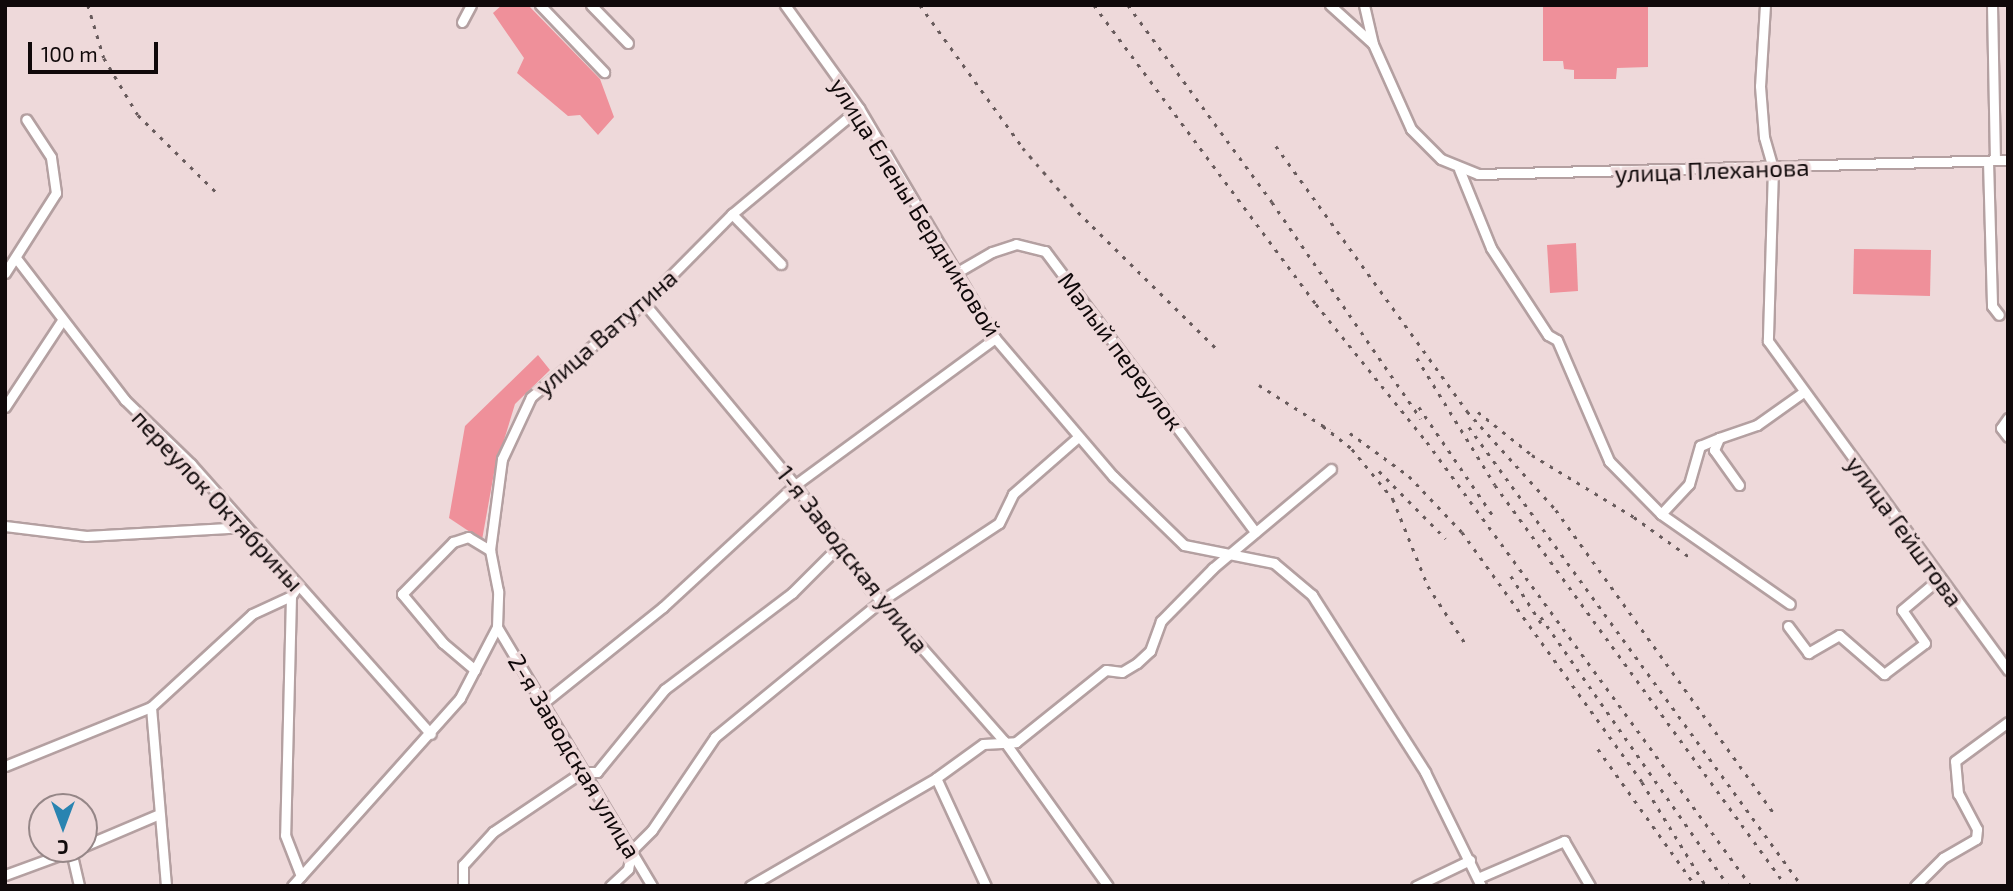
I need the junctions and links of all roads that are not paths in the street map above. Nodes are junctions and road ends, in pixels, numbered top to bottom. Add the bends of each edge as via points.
1 (471, 5) edge
2 (540, 5) edge
3 (591, 5) edge
4 (785, 5) edge
5 (1330, 5) edge
6 (1364, 5) edge
7 (1765, 5) edge
8 (1992, 5) edge
9 (550, 9) edge
10 (462, 22) dead end
11 (628, 43) dead end
12 (1373, 44) junction
13 (604, 72) dead end
14 (859, 108) junction
15 (26, 119) dead end
16 (1992, 160) junction
17 (2008, 160) edge
18 (1773, 168) junction
19 (1459, 169) junction
20 (732, 214) junction
21 (16, 258) junction
22 (781, 264) dead end
23 (5, 273) edge
24 (954, 274) junction
25 (643, 303) junction
26 (1999, 315) dead end
27 (61, 322) junction
28 (995, 338) junction
29 (1802, 393) junction
30 (5, 407) edge
31 (2008, 418) edge
32 (1078, 437) junction
33 (2008, 437) edge
34 (1718, 438) junction
35 (1331, 469) dead end
36 (795, 485) junction
37 (1739, 485) dead end
38 (1661, 514) junction
39 (5, 526) edge
40 (246, 527) junction
41 (1255, 532) junction
42 (840, 545) junction
43 (490, 550) junction
44 (1230, 554) junction
45 (1940, 578) junction
46 (298, 587) junction
47 (291, 596) junction
48 (881, 601) junction
49 (1790, 604) dead end
50 (1788, 626) dead end
51 (497, 627) junction
52 (475, 670) junction
53 (2008, 670) edge
54 (542, 704) junction
55 (150, 707) junction
56 (2008, 722) edge
57 (430, 734) junction
58 (1004, 741) junction
59 (5, 765) edge
60 (582, 772) junction
61 (936, 778) junction
62 (157, 815) junction
63 (98, 840) edge
64 (632, 850) junction
65 (1470, 860) junction
66 (38, 863) edge
67 (76, 863) edge
68 (5, 875) edge
69 (301, 876) junction
70 (1480, 882) edge
71 (79, 886) edge
72 (166, 886) edge
73 (292, 886) edge
74 (463, 886) edge
75 (610, 886) edge
76 (652, 886) edge
77 (750, 886) edge
78 (986, 886) edge
79 (1108, 886) edge
80 (1416, 886) edge
81 (1590, 886) edge
82 (1915, 886) edge

1 - 10 street
2 - 9 street
3 - 11 street
4 - 14 street, улица Елены Бердниковой
5 - 12 street
6 - 12 street
7 - 18 street via 1760,86 1764,137
8 - 16 street
9 - 13 street
12 - 19 street, улица Плеханова via 1411,129 1425,146
14 - 20 street, улица Ватутина
14 - 24 street, улица Елены Бердниковой
15 - 21 street via 51,157 56,193
16 - 17 street, улица Плеханова
16 - 18 street, улица Плеханова
16 - 26 street via 1992,306
18 - 19 street, улица Плеханова via 1510,177
18 - 29 street, улица Гейштова via 1768,341
19 - 38 street via 1491,248 1548,335 1557,340 1609,461
20 - 22 street
20 - 25 street, улица Ватутина
21 - 23 street
21 - 27 street, переулок Октябрины
24 - 28 street, улица Елены Бердниковой
24 - 41 street, Малый переулок via 1016,244 1045,251
25 - 36 street, 1-я Заводская улица
25 - 43 street, улица Ватутина via 531,397 502,459
27 - 30 street
27 - 40 street, переулок Октябрины via 125,400
28 - 32 street, улица Елены Бердниковой
28 - 36 street
29 - 34 street via 1757,425
29 - 45 street, улица Гейштова
31 - 33 street via 2001,428
32 - 44 street, улица Елены Бердниковой via 1171,537 1184,545
32 - 48 street via 1013,494 999,523
34 - 37 street via 1714,450
34 - 38 street via 1700,446 1689,484
35 - 41 street
36 - 42 street, 1-я Заводская улица
36 - 54 street via 663,607
38 - 49 street
39 - 40 street via 86,536
40 - 46 street, переулок Октябрины
41 - 44 street
42 - 48 street, 1-я Заводская улица
42 - 60 street via 792,593 665,689 597,772
43 - 51 street, улица Ватутина via 498,591
43 - 52 street via 468,537 453,542 402,594 443,643
44 - 58 street via 1161,621 1150,651 1137,663 1122,672 1106,670 1016,742
44 - 65 street, улица Елены Бердниковой via 1274,564 1312,595 1425,772
45 - 50 street via 1902,610 1925,643 1884,674 1839,635 1808,653
45 - 53 street, улица Гейштова
46 - 47 street
46 - 57 street, переулок Октябрины
47 - 55 street via 252,614
47 - 69 street via 285,835
48 - 58 street, 1-я Заводская улица
48 - 64 street via 715,737 659,820
51 - 52 street, улица Ватутина
51 - 54 street, 2-я Заводская улица
52 - 57 street, улица Ватутина
54 - 60 street, 2-я Заводская улица
55 - 59 street
55 - 62 street
56 - 82 street via 1955,761 1958,793 1977,829 1976,839 1944,858
57 - 69 street, улица Ватутина
58 - 61 street via 983,744
58 - 79 street, 1-я Заводская улица
60 - 64 street, 2-я Заводская улица
60 - 74 street via 493,832 463,865
61 - 77 street
61 - 78 street
62 - 63 street
62 - 72 street
64 - 75 street via 628,869
64 - 76 street, 2-я Заводская улица
65 - 70 street, улица Елены Бердниковой
65 - 80 street
66 - 68 street
67 - 71 street
69 - 73 street, улица Ватутина
70 - 81 street via 1564,841

